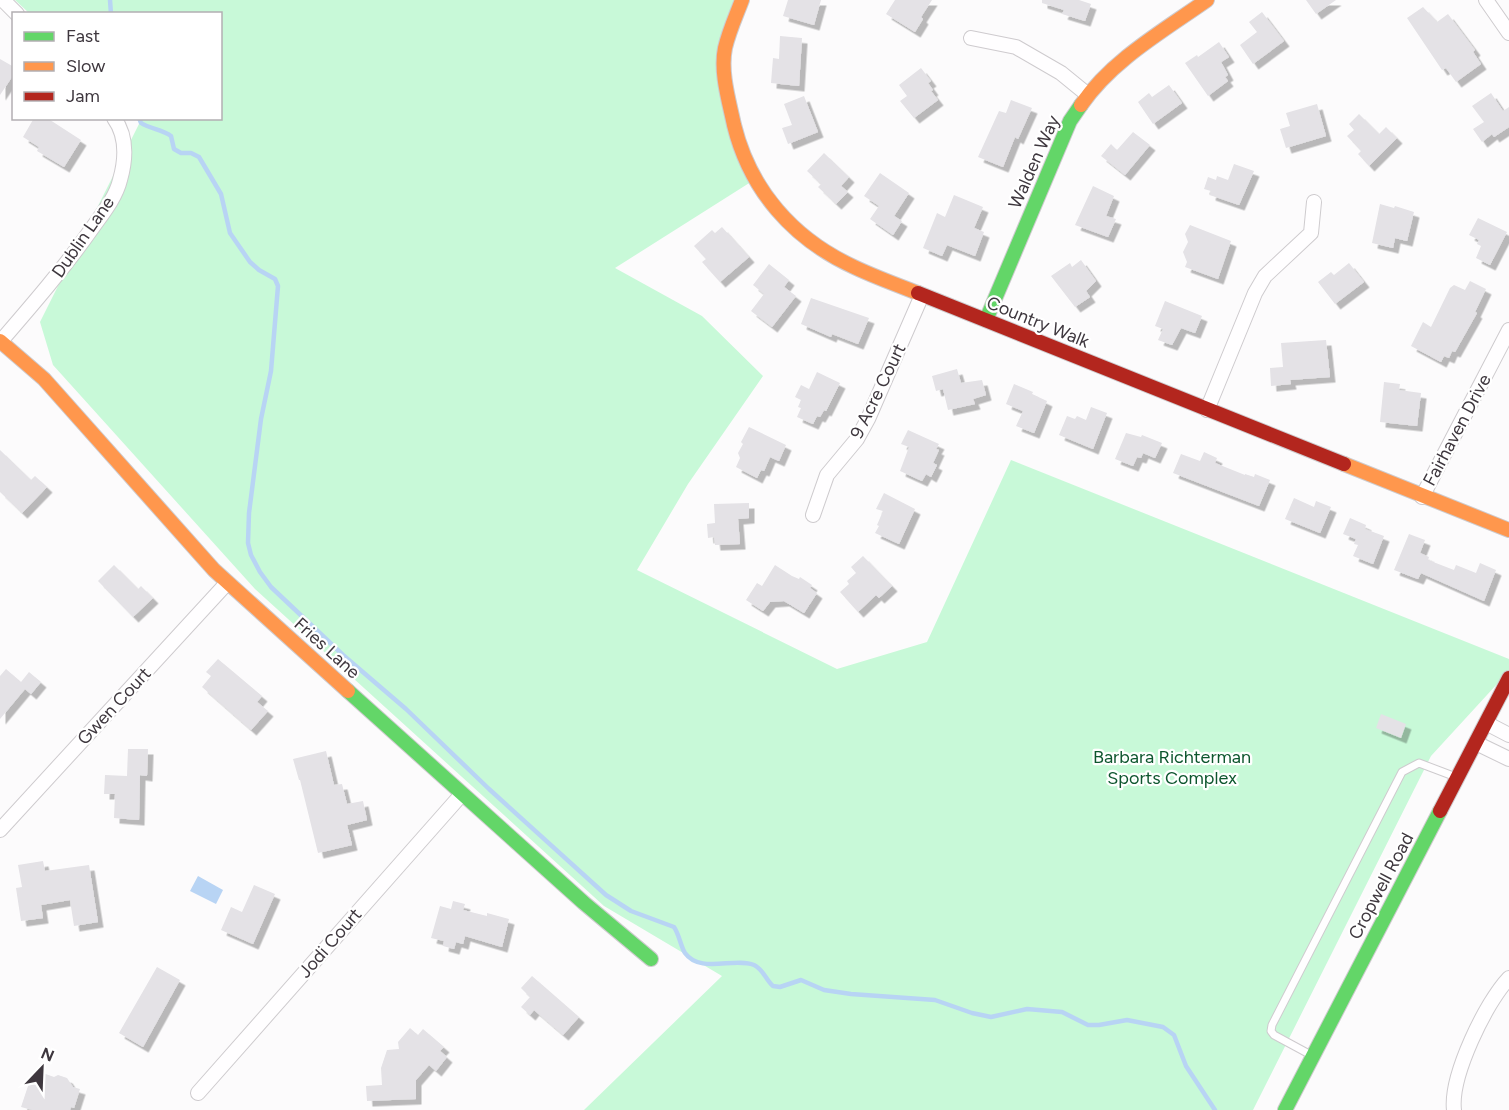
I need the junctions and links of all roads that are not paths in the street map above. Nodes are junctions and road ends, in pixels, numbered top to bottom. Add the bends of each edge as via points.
1 (3, 0) edge
2 (742, 0) edge
3 (1207, 0) edge
4 (1486, 0) edge
5 (15, 12) edge
6 (1509, 33) edge
7 (971, 38) dead end
8 (1089, 95) junction
9 (115, 120) edge
10 (1314, 202) dead end
11 (922, 295) junction
12 (986, 321) junction
13 (1509, 330) edge
14 (0, 341) edge
15 (1207, 410) junction
16 (1422, 497) junction
17 (813, 515) dead end
18 (1509, 530) edge
19 (228, 583) junction
20 (1509, 678) edge
21 (1486, 723) junction
22 (1509, 735) edge
23 (1476, 743) junction
24 (1509, 759) edge
25 (1458, 778) junction
26 (462, 794) junction
27 (0, 830) edge
28 (651, 959) dead end
29 (1509, 978) edge
30 (1313, 1056) junction
31 (198, 1093) dead end
32 (1285, 1110) edge
33 (1454, 1110) edge

1 - 5 street
2 - 11 street, Country Walk via 725,50 726,80 736,137 754,180 775,211 822,250
3 - 8 street, Walden Way via 1126,57
4 - 6 street
7 - 8 street via 1016,47
8 - 12 street, Walden Way via 1070,121 1058,147
9 - 14 street, Dublin Lane via 125,143 120,182 108,206 64,268
10 - 15 street via 1311,233 1265,276
11 - 12 street, Country Walk
11 - 17 street, 9 Acre Court via 868,419 827,475
12 - 15 street, Country Walk
13 - 16 street, Fairhaven Drive
14 - 19 street, Fries Lane via 44,379
15 - 16 street, Country Walk
16 - 18 street, Country Walk
19 - 26 street, Fries Lane
19 - 27 street, Gwen Court
20 - 21 street, Cropwell Road
21 - 22 street
21 - 23 street, Cropwell Road
23 - 24 street
23 - 25 street, Cropwell Road
25 - 30 street, Cropwell Road
25 - 30 lane via 1419,763 1402,772 1272,1025 1274,1035
26 - 28 street, Fries Lane
26 - 31 street, Jodi Court
29 - 33 street via 1490,1004 1464,1058
30 - 32 street, Cropwell Road

